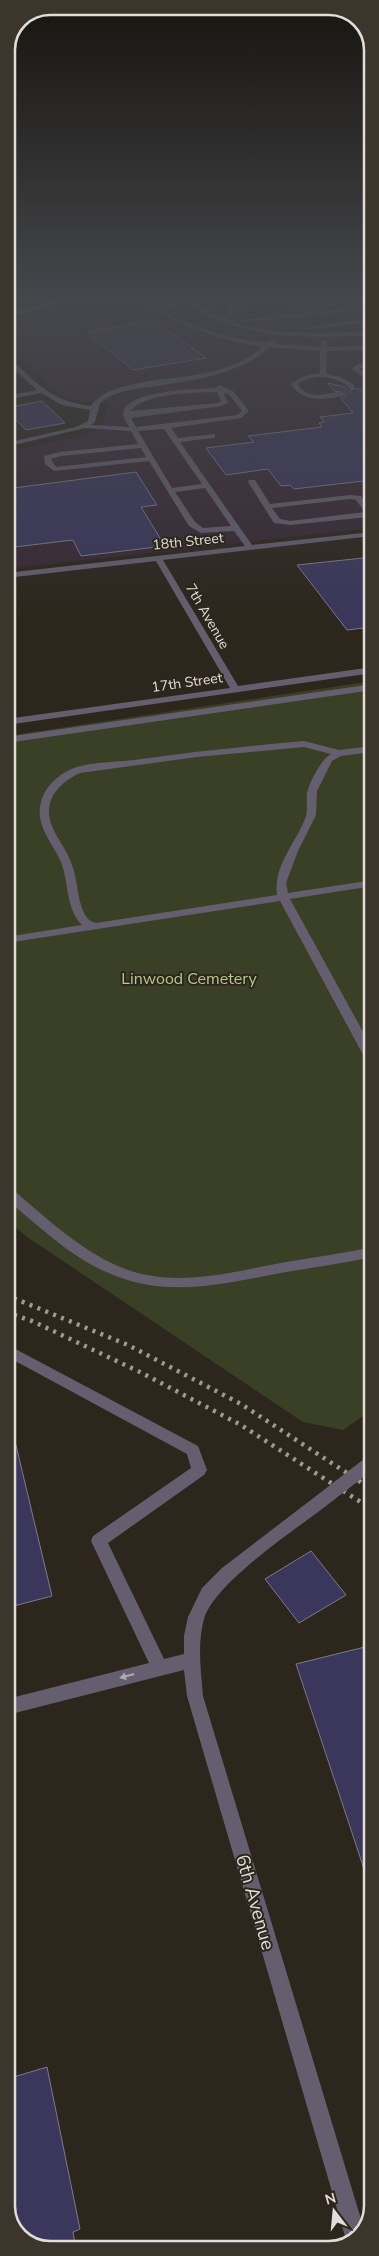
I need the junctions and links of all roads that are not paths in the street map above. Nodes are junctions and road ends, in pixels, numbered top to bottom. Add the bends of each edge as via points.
1 (62, 403) edge
2 (96, 403) edge
3 (137, 403) edge
4 (223, 403) edge
5 (240, 403) edge
6 (92, 408) junction
7 (126, 415) junction
8 (83, 426) junction
9 (166, 426) junction
10 (134, 430) junction
11 (212, 436) dead end
12 (176, 440) junction
13 (15, 443) edge
14 (143, 446) junction
15 (151, 459) junction
16 (252, 482) dead end
17 (207, 486) junction
18 (171, 490) junction
19 (268, 506) junction
20 (364, 506) edge
21 (364, 517) edge
22 (236, 528) junction
23 (364, 535) edge
24 (250, 548) junction
25 (158, 558) junction
26 (15, 575) edge
27 (364, 671) edge
28 (364, 688) edge
29 (235, 689) junction
30 (15, 721) edge
31 (15, 739) edge
32 (364, 751) edge
33 (339, 753) junction
34 (364, 884) edge
35 (283, 896) junction
36 (96, 927) junction
37 (15, 939) edge
38 (364, 1045) edge
39 (15, 1199) edge
40 (364, 1254) edge
41 (15, 1354) edge
42 (364, 1469) edge
43 (192, 1660) junction
44 (159, 1667) junction
45 (15, 1706) edge
46 (354, 2230) edge

1 - 6 street
2 - 6 street
3 - 7 street via 127,410
4 - 7 street
5 - 9 street via 246,411 239,418
6 - 8 street via 91,422
7 - 10 street
8 - 10 street
8 - 13 street
9 - 10 street
9 - 12 street
10 - 14 street
11 - 12 street
12 - 17 street
14 - 15 street
14 - 15 street via 47,458 54,469
15 - 18 street
16 - 19 street
17 - 18 street
17 - 22 street
18 - 22 street via 192,524 201,531
19 - 20 street via 350,497 358,498
19 - 21 street via 277,521 290,523
22 - 24 street
23 - 24 street, 18th Street
24 - 25 street, 18th Street
25 - 26 street, 18th Street
25 - 29 street, 7th Avenue
27 - 29 street, 17th Street
28 - 31 street
29 - 30 street, 17th Street
32 - 33 street
33 - 35 street via 328,759 312,791 311,815 281,884
33 - 36 street via 304,744 284,745 85,769 63,776 46,800 44,816 65,858 76,907 84,922
34 - 35 street
35 - 36 street
35 - 38 street
36 - 37 street
39 - 40 street via 63,1239 99,1263 130,1276 160,1283 214,1282
41 - 44 street via 193,1450 199,1470 99,1542
42 - 43 street, 6th Avenue, bridge via 228,1573 208,1593 196,1617
43 - 44 street
43 - 46 street, 6th Avenue via 196,1696
44 -> 45 street

